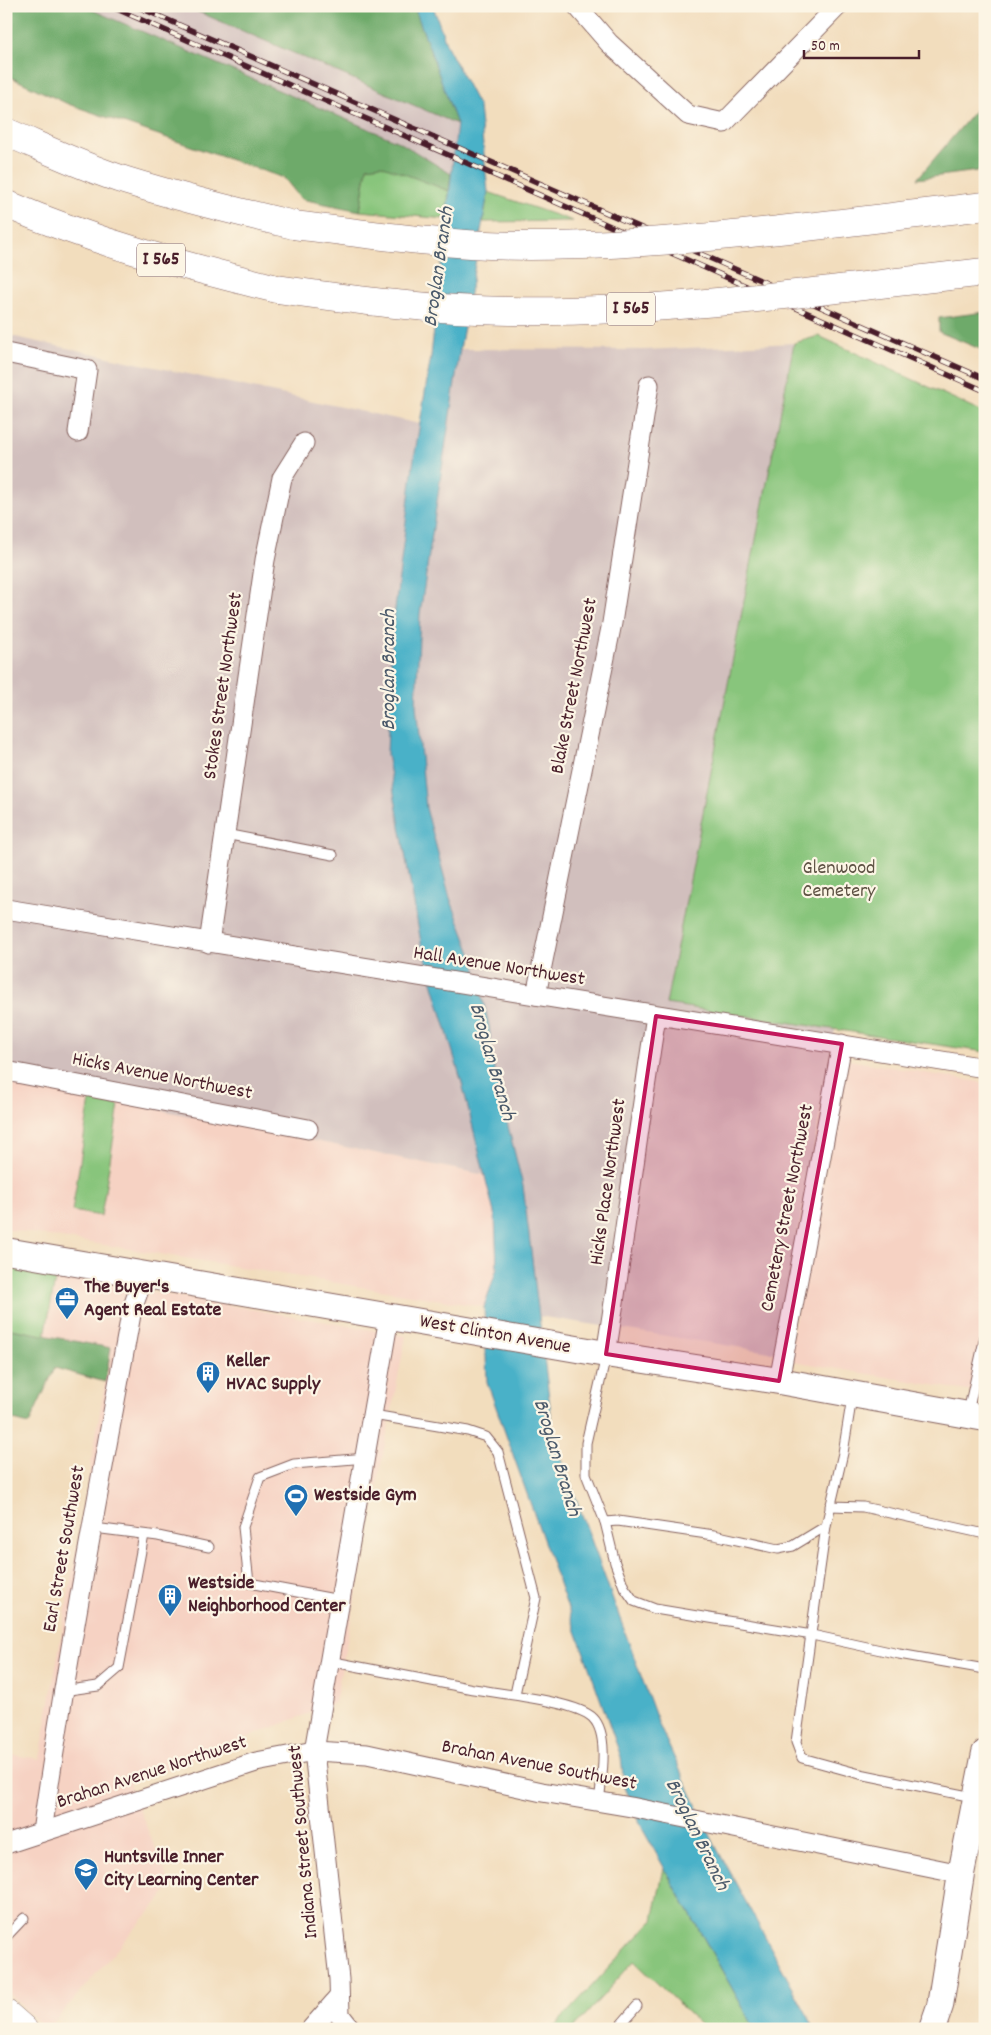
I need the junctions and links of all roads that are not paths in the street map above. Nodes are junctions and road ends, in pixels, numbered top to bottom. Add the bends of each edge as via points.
1 (577, 6) edge
2 (838, 6) edge
3 (6, 132) edge
4 (6, 204) edge
5 (985, 206) edge
6 (985, 272) edge
7 (6, 353) edge
8 (649, 385) dead end
9 (78, 432) dead end
10 (304, 443) dead end
11 (225, 834) junction
12 (333, 855) dead end
13 (6, 909) edge
14 (209, 944) junction
15 (536, 995) junction
16 (656, 1016) junction
17 (842, 1044) junction
18 (985, 1068) edge
19 (6, 1071) edge
20 (308, 1129) dead end
21 (7, 1257) edge
22 (144, 1276) junction
23 (389, 1317) junction
24 (985, 1336) edge
25 (606, 1354) junction
26 (779, 1381) junction
27 (853, 1394) junction
28 (373, 1415) junction
29 (976, 1416) edge
30 (366, 1458) junction
31 (830, 1506) junction
32 (605, 1522) junction
33 (826, 1526) junction
34 (94, 1528) junction
35 (985, 1534) edge
36 (144, 1535) junction
37 (209, 1547) dead end
38 (340, 1600) junction
39 (812, 1634) junction
40 (329, 1660) junction
41 (985, 1669) edge
42 (62, 1691) junction
43 (515, 1694) junction
44 (314, 1751) junction
45 (985, 1753) edge
46 (976, 1798) junction
47 (599, 1803) junction
48 (42, 1832) junction
49 (977, 1835) edge
50 (6, 1844) edge
51 (961, 1874) junction
52 (24, 1918) dead end
53 (8, 1932) edge
54 (340, 1997) junction
55 (637, 2006) dead end
56 (6, 2014) edge
57 (23, 2029) edge
58 (311, 2029) edge
59 (352, 2029) edge
60 (617, 2029) edge
61 (932, 2029) edge

1 - 2 street via 609,43 688,115 724,123
3 - 5 main road, bridge via 126,181 222,208 294,224 388,238 519,246 566,245 693,238
4 - 6 main road, I 565, bridge via 47,222 154,258 277,289 453,309 511,312 648,308
7 - 9 street via 86,370
8 - 15 street, Blake Street Northwest via 612,623
10 - 11 street, Stokes Street Northwest via 282,478 265,560
11 - 12 lane
11 - 14 street, Stokes Street Northwest
13 - 14 street, Hall Avenue Northwest
14 - 15 street, Hall Avenue Northwest
15 - 16 street, Hall Avenue Northwest
16 - 17 street, Hall Avenue Northwest
16 - 25 street, Hicks Place Northwest
17 - 18 street, Hall Avenue Northwest
17 - 26 street, Cemetery Street Northwest
19 - 20 street, Hicks Avenue Northwest
21 - 22 street, West Clinton Avenue
22 - 23 street, West Clinton Avenue
22 - 34 street, Earl Street Southwest via 132,1309
23 - 25 street, West Clinton Avenue
23 - 28 street, Indiana Street Southwest
24 - 29 lane
25 - 26 street, West Clinton Avenue
25 - 32 lane via 586,1443 586,1474
26 - 27 street, West Clinton Avenue
27 - 29 street, West Clinton Avenue
27 - 31 lane
28 - 30 street, Indiana Street Southwest
28 - 43 lane via 468,1431 486,1437 498,1452 536,1598
30 - 38 street, Indiana Street Southwest
30 - 38 lane via 294,1464 260,1477 243,1526 249,1583
31 - 33 lane
31 - 35 lane via 863,1507
32 - 33 lane via 618,1521 714,1535 778,1549 792,1546
32 - 39 lane via 621,1579 634,1601 655,1609
33 - 39 lane via 821,1544
34 - 36 lane
34 - 42 street, Earl Street Southwest
36 - 37 lane
36 - 42 lane via 119,1668 98,1686
38 - 40 street, Indiana Street Southwest
39 - 41 lane
39 - 46 lane via 796,1742 802,1758 860,1774
40 - 43 lane
40 - 44 street, Indiana Street Southwest
42 - 48 street, Earl Street Southwest
43 - 47 lane via 583,1710 594,1719 604,1749
44 - 47 street, Brahan Avenue Southwest via 367,1754
44 - 48 street, Brahan Avenue Northwest via 256,1762
44 - 54 street, Indiana Street Southwest
45 - 46 street
46 - 49 street
47 - 51 street, Brahan Avenue Southwest via 631,1806
48 - 50 street, Brahan Avenue Northwest
49 - 51 street
51 - 61 street via 941,1997
52 - 53 lane
54 - 58 street
54 - 59 street, Indiana Street Southwest via 340,2015
55 - 60 lane
56 - 57 main road

